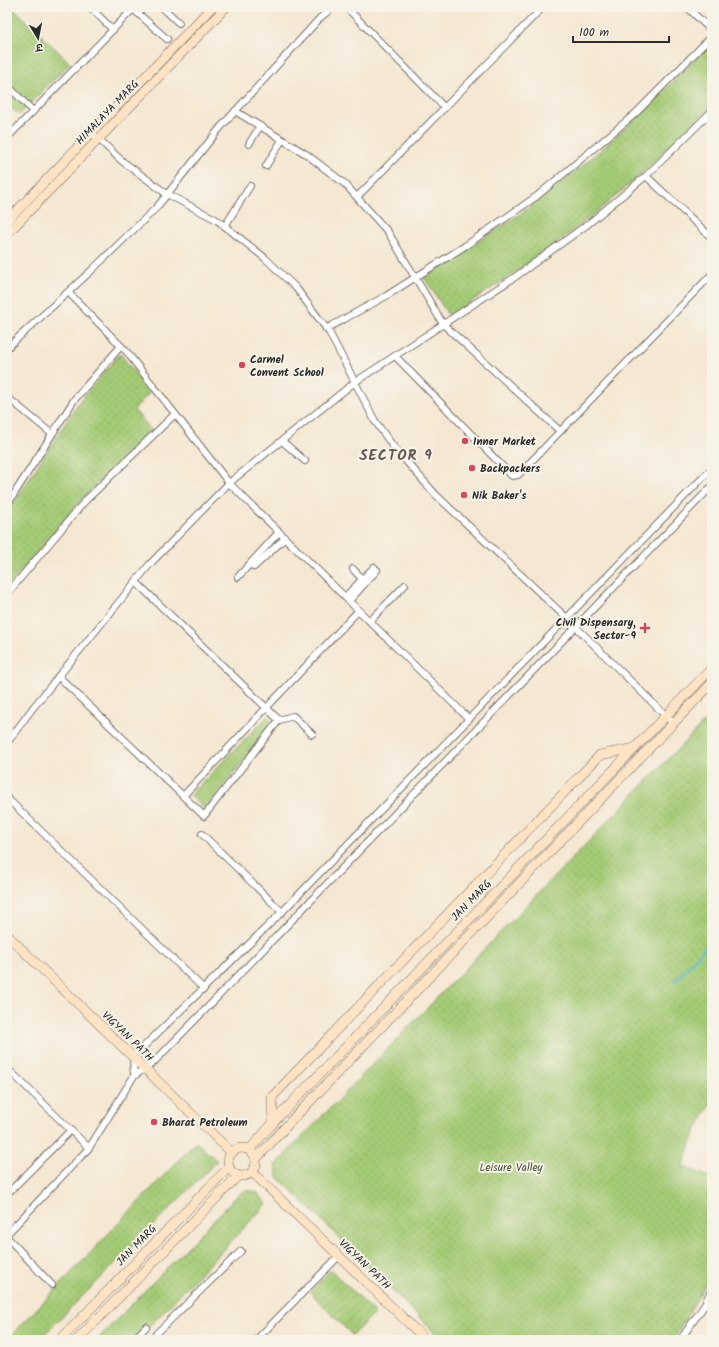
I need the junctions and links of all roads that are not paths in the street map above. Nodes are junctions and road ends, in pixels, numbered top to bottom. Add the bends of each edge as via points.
1 (90, 7) edge
2 (162, 7) edge
3 (212, 7) edge
4 (226, 7) edge
5 (333, 7) edge
6 (346, 7) edge
7 (543, 7) edge
8 (687, 7) edge
9 (134, 8) edge
10 (179, 23) dead end
11 (113, 30) junction
12 (712, 31) edge
13 (712, 36) edge
14 (167, 39) dead end
15 (7, 86) edge
16 (444, 108) junction
17 (33, 111) junction
18 (712, 111) edge
19 (235, 112) junction
20 (260, 126) junction
21 (94, 135) junction
22 (7, 138) edge
23 (282, 140) junction
24 (249, 144) dead end
25 (266, 166) dead end
26 (646, 176) junction
27 (250, 186) dead end
28 (167, 194) junction
29 (356, 197) junction
30 (7, 221) edge
31 (225, 226) junction
32 (7, 234) edge
33 (712, 238) edge
34 (712, 274) edge
35 (416, 277) junction
36 (68, 292) junction
37 (443, 324) junction
38 (326, 329) junction
39 (121, 346) junction
40 (7, 348) edge
41 (395, 356) junction
42 (354, 382) junction
43 (7, 397) edge
44 (174, 415) junction
45 (560, 431) junction
46 (52, 434) junction
47 (282, 441) junction
48 (305, 461) dead end
49 (712, 468) edge
50 (229, 483) junction
51 (712, 486) edge
52 (7, 505) edge
53 (279, 532) junction
54 (285, 538) junction
55 (254, 567) dead end
56 (353, 569) dead end
57 (238, 577) dead end
58 (362, 579) junction
59 (136, 582) junction
60 (406, 585) dead end
61 (7, 594) edge
62 (347, 599) junction
63 (359, 610) junction
64 (566, 618) junction
65 (370, 621) junction
66 (576, 627) junction
67 (712, 668) edge
68 (58, 676) junction
69 (712, 683) edge
70 (266, 707) junction
71 (666, 716) junction
72 (469, 719) junction
73 (279, 720) junction
74 (673, 723) junction
75 (312, 734) dead end
76 (7, 743) edge
77 (635, 748) junction
78 (183, 796) junction
79 (7, 798) edge
80 (202, 834) dead end
81 (282, 912) junction
82 (7, 935) edge
83 (204, 989) junction
84 (133, 1057) junction
85 (7, 1068) edge
86 (145, 1070) junction
87 (134, 1076) junction
88 (273, 1123) junction
89 (71, 1130) junction
90 (89, 1148) junction
91 (249, 1150) junction
92 (232, 1153) junction
93 (256, 1159) junction
94 (229, 1166) junction
95 (252, 1172) junction
96 (238, 1176) junction
97 (7, 1194) edge
98 (7, 1235) edge
99 (241, 1251) dead end
100 (339, 1256) junction
101 (52, 1285) dead end
102 (712, 1288) edge
103 (156, 1334) junction
104 (60, 1340) edge
105 (77, 1340) edge
106 (133, 1340) edge
107 (162, 1340) edge
108 (256, 1340) edge
109 (426, 1340) edge
110 (680, 1340) edge

1 - 11 street
2 - 10 street
3 - 21 main road
4 - 21 main road, HIMALAYA MARG
5 - 19 street
6 - 16 street
7 - 16 street
8 - 12 street
9 - 11 street
9 - 14 street
11 - 17 street
13 - 35 street via 636,113 537,196
15 - 17 street
16 - 29 street
17 - 22 street
18 - 26 street
19 - 20 street
19 - 28 street
20 - 23 street
20 - 24 street
21 - 28 street via 122,161
21 - 30 main road, HIMALAYA MARG
21 - 32 main road, HIMALAYA MARG
23 - 25 street
23 - 29 street via 306,154 345,184
26 - 33 street
26 - 37 street via 588,224 516,277
27 - 31 street
28 - 31 street
28 - 36 street
29 - 35 street via 388,232
31 - 38 street via 265,258 296,288
34 - 45 street
35 - 37 street
35 - 38 street
36 - 39 street
36 - 40 street
37 - 41 street
37 - 45 street
38 - 42 street
39 - 44 street
39 - 46 street via 74,400
41 - 42 street
41 - 45 street via 512,476 518,475
42 - 47 street
42 - 64 street via 375,421 392,445 436,494
43 - 46 street
44 - 50 street
44 - 61 street via 85,501
46 - 52 street
47 - 48 street
47 - 50 street
49 - 64 street
50 - 53 street
50 - 59 street via 150,564
51 - 66 street
53 - 54 street
53 - 57 street
54 - 55 street
54 - 62 street
56 - 58 street
58 - 62 street
58 - 62 street via 375,569
59 - 68 street
59 - 70 street
60 - 65 street
62 - 63 street
63 - 65 street
63 - 70 street
64 - 66 street
64 - 72 street
65 - 72 street
66 - 71 street
66 - 86 street
67 - 71 main road, JAN MARG
68 - 76 street
68 - 78 street
69 - 74 main road, JAN MARG
70 - 73 street
70 - 78 street
71 - 74 street
71 - 77 main road, JAN MARG
72 - 81 street
73 - 75 street via 293,716
73 - 78 street via 204,816
74 - 93 main road, JAN MARG
77 - 88 main road, JAN MARG
77 - 88 main road via 600,755 272,1097
79 - 83 street
80 - 81 street
81 - 83 street
82 - 84 main road, VIGYAN PATH
83 - 84 street
84 - 86 main road, VIGYAN PATH
84 - 87 street
85 - 89 street
86 - 87 street
86 - 92 main road, VIGYAN PATH
87 - 90 street
88 - 91 main road, JAN MARG
89 - 90 street
89 - 97 street
90 - 98 street
91 - 92 main road via 242,1149
91 - 93 main road
92 - 94 main road via 228,1160
93 - 95 main road
94 - 96 main road
94 - 104 main road, JAN MARG
95 - 96 main road
95 - 100 main road, VIGYAN PATH
96 - 105 main road
98 - 101 street
99 - 103 street
100 - 108 street
100 - 109 main road, VIGYAN PATH
102 - 110 street via 704,1306
103 - 106 street via 145,1325
103 - 107 street

